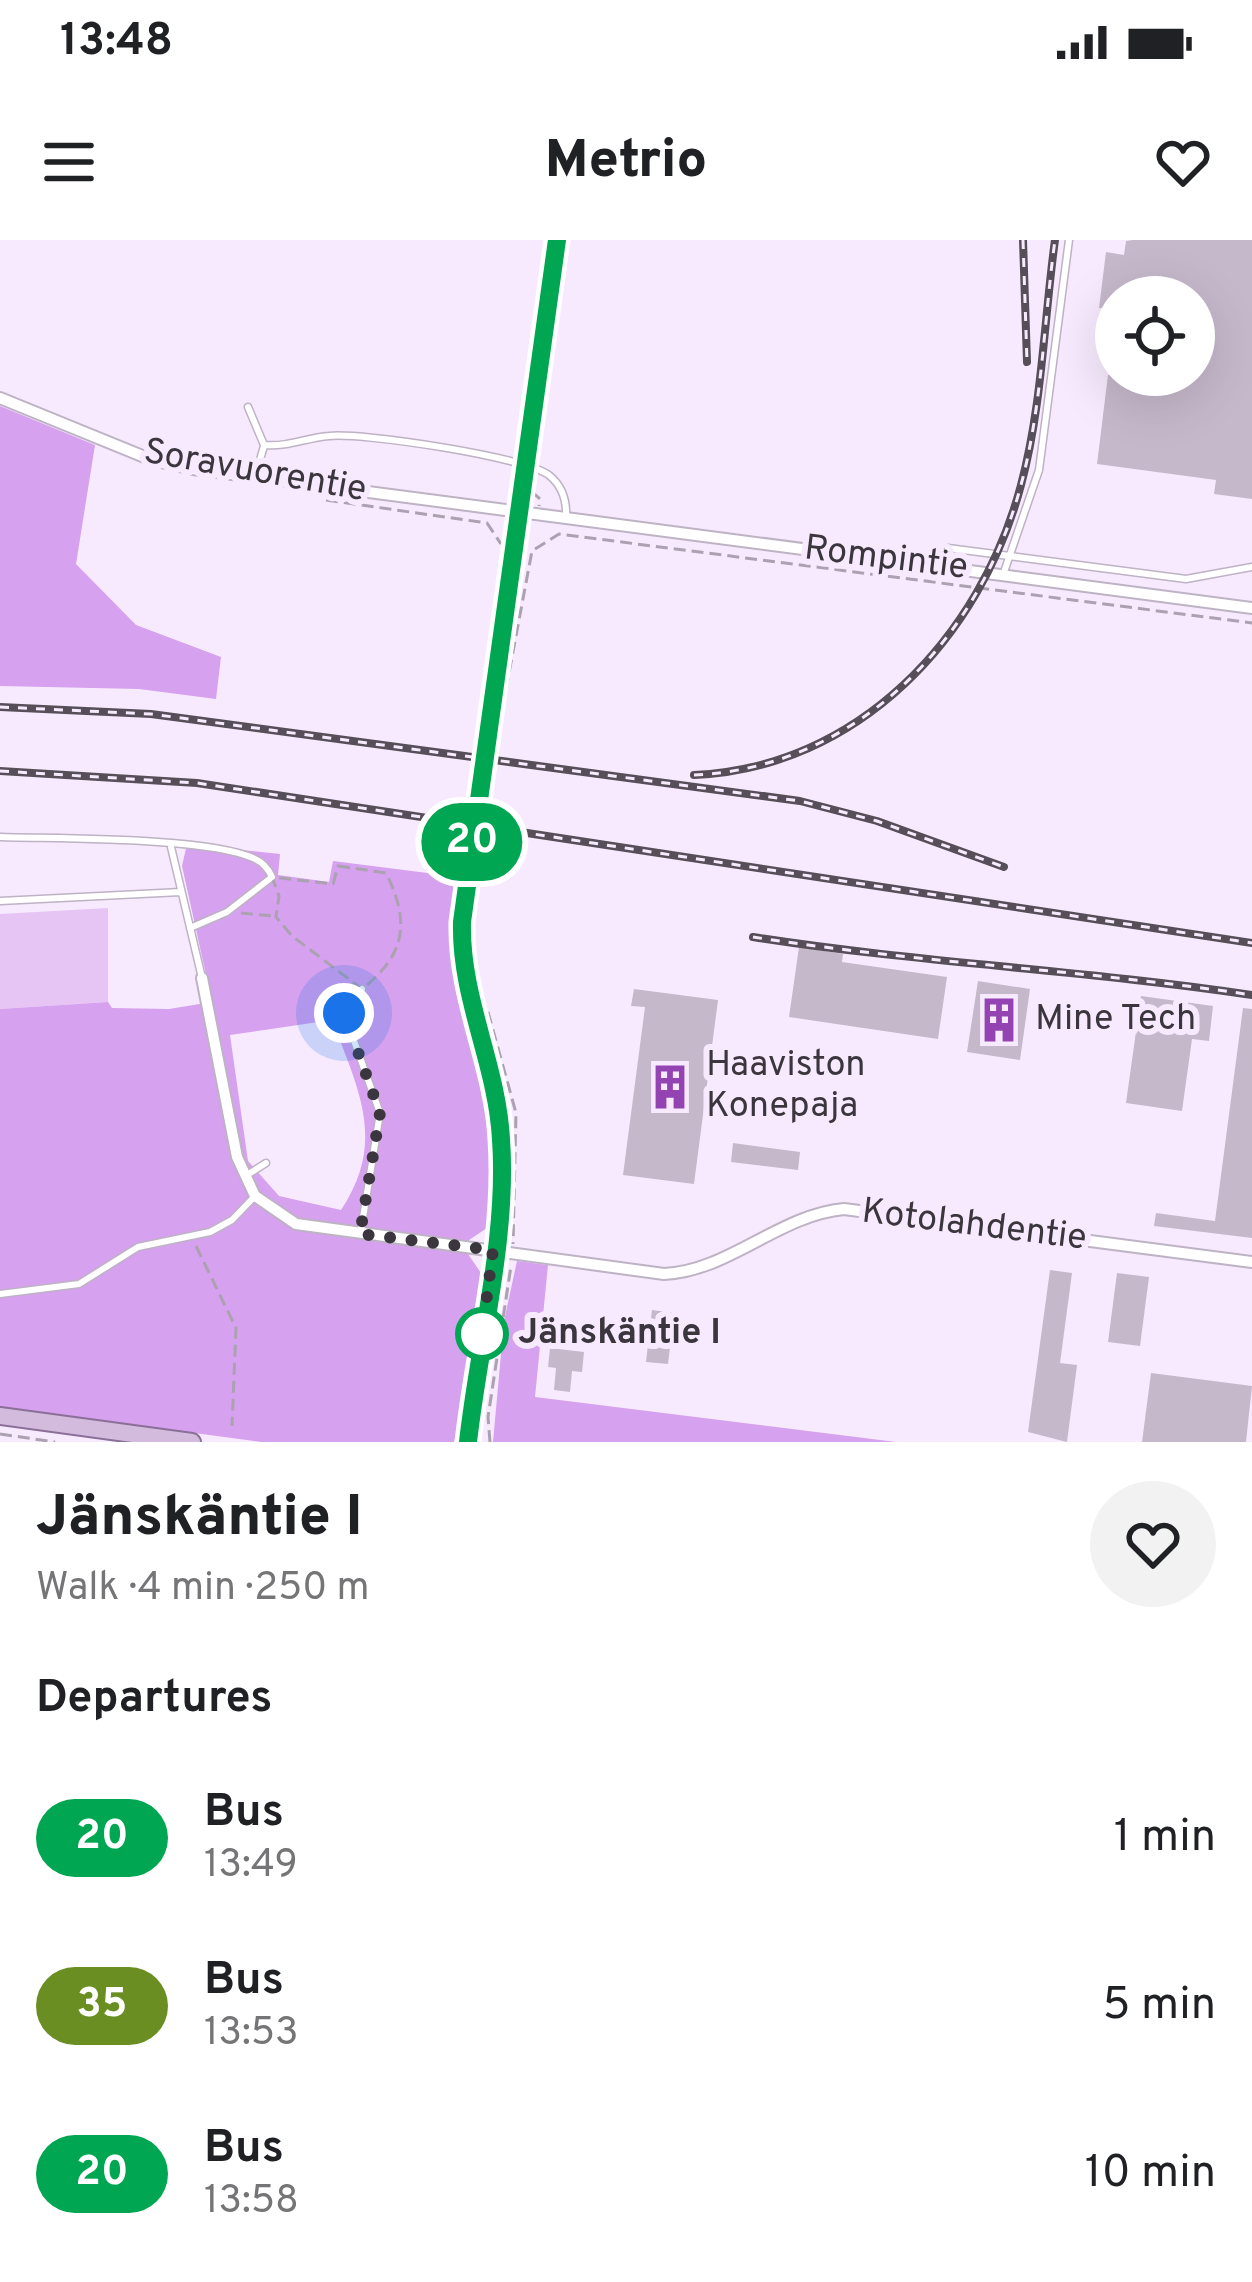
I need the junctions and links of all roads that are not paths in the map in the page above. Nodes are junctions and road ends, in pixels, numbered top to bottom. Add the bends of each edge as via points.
1 (557, 240) edge
2 (1069, 240) edge
3 (0, 398) edge
4 (248, 407) dead end
5 (264, 445) junction
6 (526, 464) junction
7 (255, 477) junction
8 (520, 512) junction
9 (566, 518) junction
10 (948, 548) dead end
11 (1011, 556) junction
12 (1252, 566) edge
13 (1003, 575) junction
14 (1252, 608) edge
15 (0, 837) edge
16 (171, 847) junction
17 (181, 892) junction
18 (0, 901) edge
19 (190, 928) junction
20 (202, 977) joint
21 (362, 989) road end
22 (266, 1163) dead end
23 (244, 1177) junction
24 (255, 1196) junction
25 (360, 1234) junction
26 (493, 1250) junction
27 (1252, 1262) edge
28 (0, 1294) edge
29 (0, 1416) edge
30 (192, 1442) edge
31 (468, 1442) edge

1 - 6 street
2 - 11 lane via 1039,470
3 - 7 street, Soravuorentie via 152,460
4 - 5 lane
5 - 6 lane via 332,435
5 - 7 lane
6 - 8 street
6 - 9 lane via 562,490
7 - 8 street, Soravuorentie
8 - 9 street, Rompintie
8 - 26 street, bridge via 464,898 466,990 500,1115
9 - 13 street, Rompintie
10 - 11 lane
11 - 12 lane via 1201,580
11 - 13 lane
13 - 14 street, Rompintie
15 - 16 lane
16 - 17 lane
16 - 19 lane via 250,856 272,877
17 - 18 lane
17 - 19 lane
19 - 20 lane
20 - 23 street
21 - 25 lane via 344,1013 380,1113
22 - 23 lane
23 - 24 street
24 - 25 street, Kotolahdentie via 296,1224
24 - 28 lane via 232,1220 195,1237 138,1247 79,1284
25 - 26 street, Kotolahdentie
26 - 27 street, Kotolahdentie via 683,1273 844,1209
26 - 31 street
29 - 30 main road

